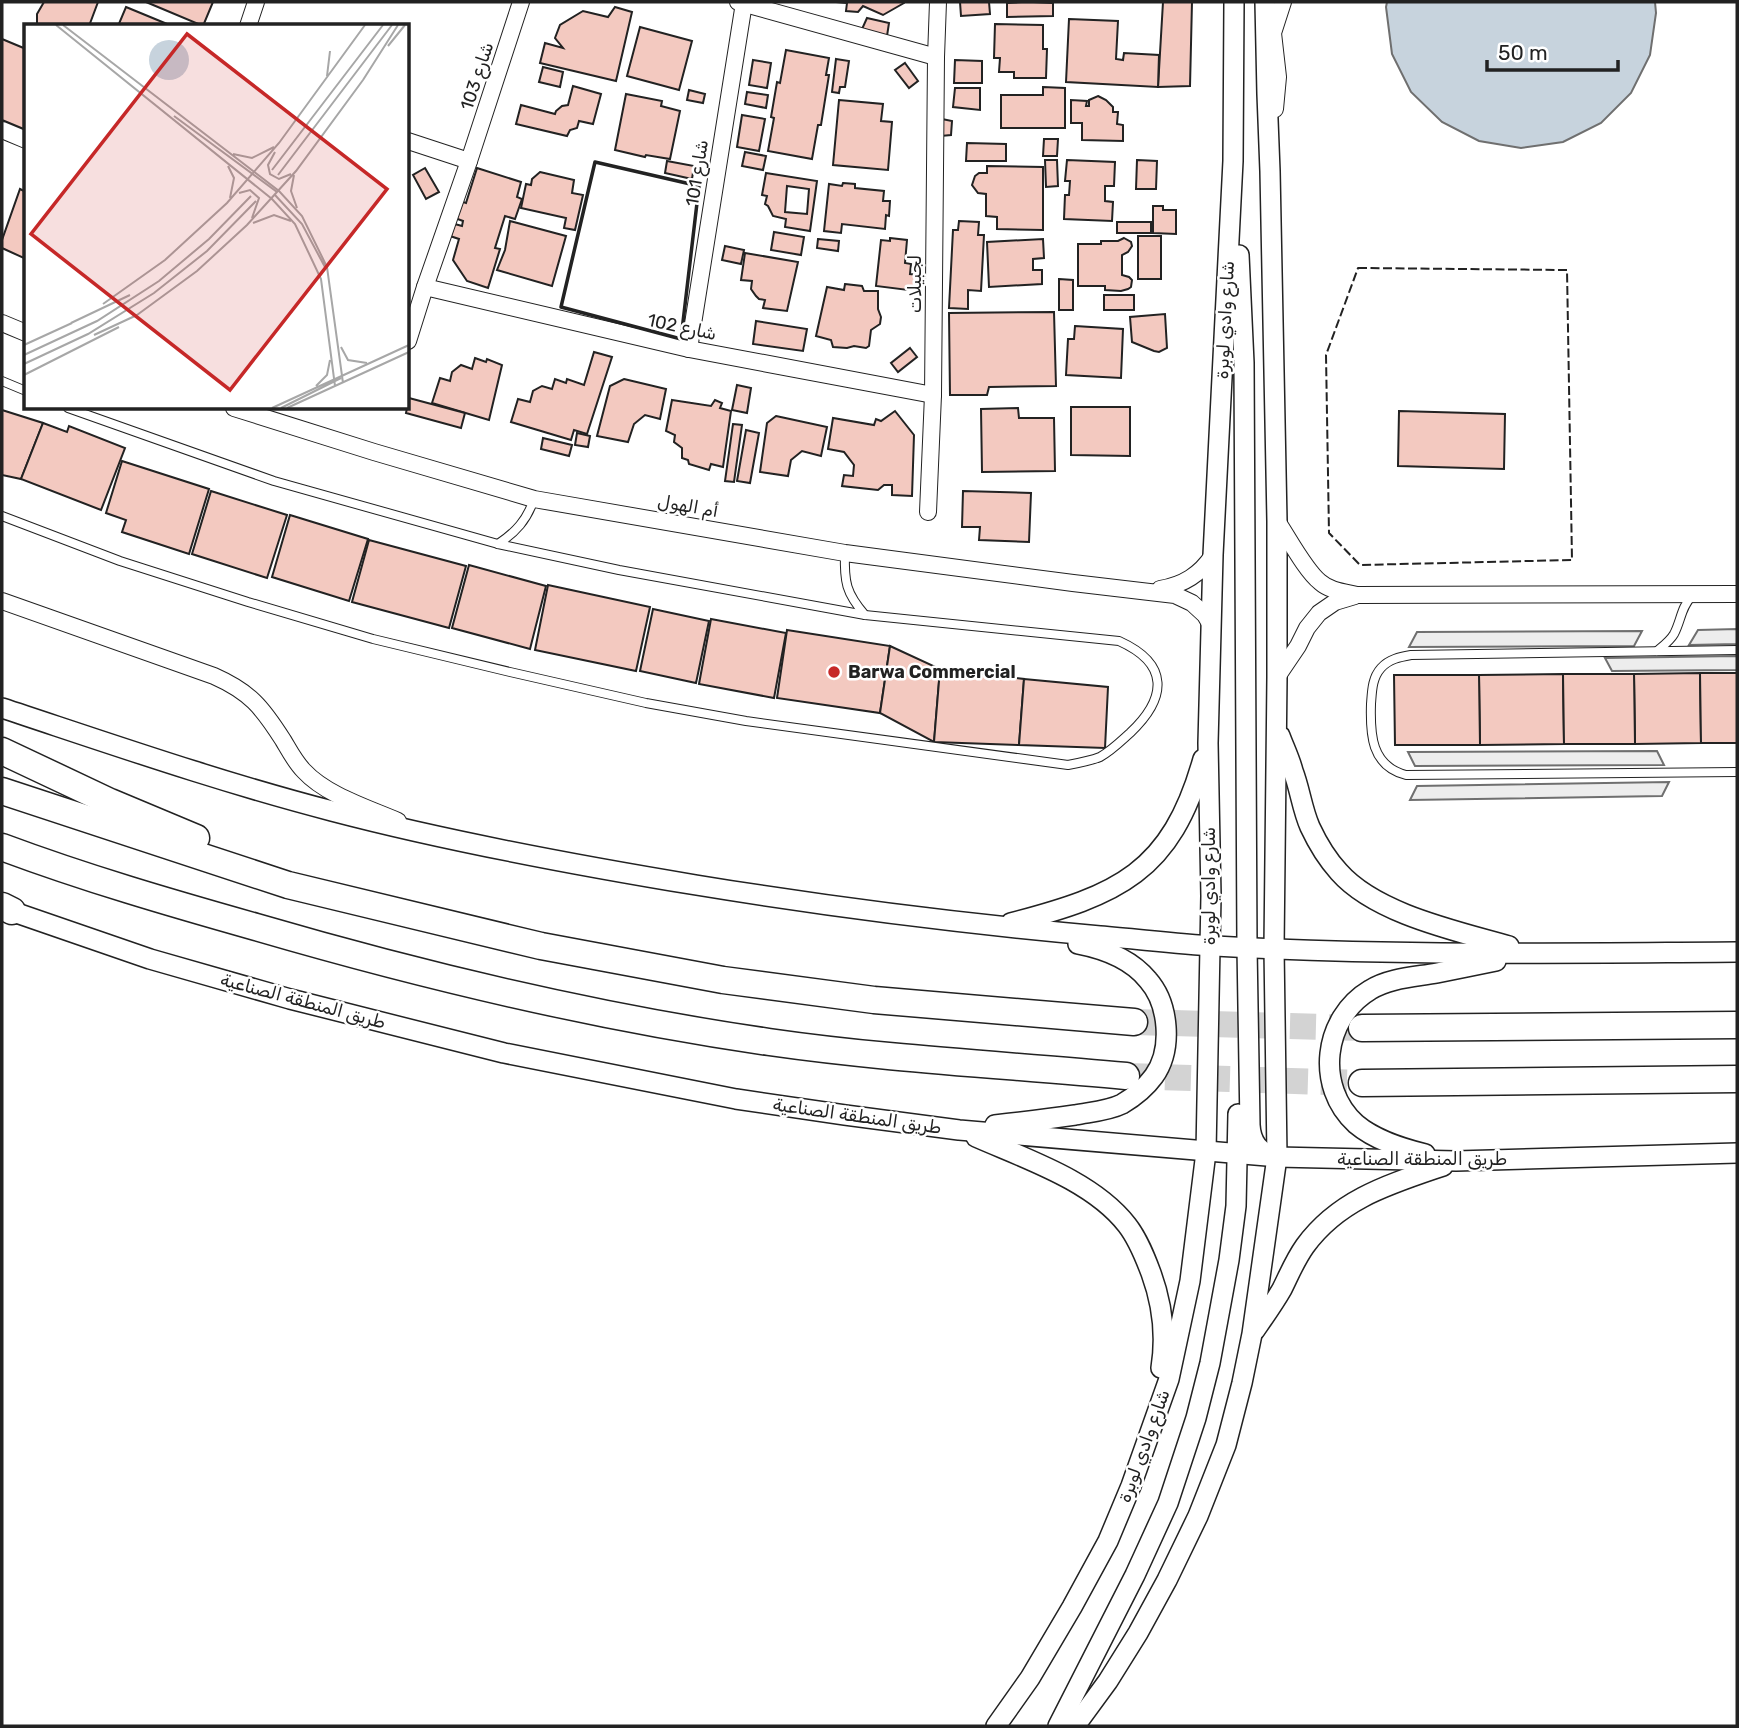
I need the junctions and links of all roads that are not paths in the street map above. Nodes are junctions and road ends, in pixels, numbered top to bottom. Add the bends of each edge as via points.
1 (256, 2) edge
2 (521, 2) edge
3 (741, 2) edge
4 (938, 2) edge
5 (1234, 2) edge
6 (1265, 2) edge
7 (1283, 2) edge
8 (249, 24) edge
9 (936, 57) junction
10 (2, 130) edge
11 (24, 139) edge
12 (410, 142) edge
13 (470, 161) junction
14 (1233, 161) junction
15 (1270, 171) junction
16 (425, 287) junction
17 (2, 323) edge
18 (24, 332) edge
19 (410, 335) edge
20 (689, 349) junction
21 (2, 381) edge
22 (24, 390) edge
23 (933, 395) junction
24 (74, 410) edge
25 (240, 410) edge
26 (534, 499) junction
27 (928, 512) dead end
28 (2, 516) edge
29 (1277, 521) junction
30 (498, 544) junction
31 (845, 554) junction
32 (1213, 555) junction
33 (1147, 591) junction
34 (1693, 594) junction
35 (1737, 594) edge
36 (1357, 595) junction
37 (2, 601) edge
38 (865, 615) junction
39 (1212, 627) junction
40 (1737, 650) edge
41 (1657, 651) junction
42 (1277, 677) junction
43 (2, 708) edge
44 (1276, 727) junction
45 (1208, 743) junction
46 (2, 751) edge
47 (1737, 772) edge
48 (2, 790) edge
49 (425, 833) junction
50 (2, 847) edge
51 (288, 885) junction
52 (5, 908) edge
53 (996, 927) junction
54 (1210, 946) junction
55 (1247, 947) junction
56 (1274, 948) junction
57 (1737, 951) edge
58 (1533, 954) junction
59 (1134, 1022) tunnel mouth
60 (1737, 1025) edge
61 (1362, 1028) tunnel mouth
62 (1126, 1076) tunnel mouth
63 (1737, 1079) edge
64 (1362, 1083) tunnel mouth
65 (959, 1130) junction
66 (1206, 1152) junction
67 (1737, 1153) edge
68 (1238, 1155) junction
69 (1277, 1157) junction
70 (1457, 1161) junction
71 (1252, 1334) junction
72 (1152, 1432) junction
73 (996, 1726) edge
74 (1058, 1726) edge
75 (1075, 1726) edge

1 - 8 street
2 - 13 street, شارع 103
3 - 9 street
3 - 20 street, شارع 101
4 - 9 street, لجبيلات
5 - 14 street, شارع وادي لوبرة
6 - 15 street
7 - 15 street via 1273,33 1278,77
9 - 23 street, لجبيلات
10 - 11 street
12 - 13 street
13 - 16 street, شارع 103
14 - 32 street, شارع وادي لوبرة
14 - 55 street via 1244,363
15 - 29 street
16 - 19 street, شارع 103
16 - 20 street, شارع 102
17 - 18 street
20 - 23 street, شارع 102
21 - 22 lane
23 - 27 street, لجبيلات
24 - 30 lane via 274,481
25 - 26 street, أم الهول
26 - 30 lane via 523,523
26 - 31 street, أم الهول
28 - 38 lane via 120,561 373,639 646,703 746,721 1068,765 1091,760 1116,746 1143,720 1156,699 1154,668 1137,649 1119,641
29 - 36 street via 1320,582
29 - 42 street
30 - 38 lane
31 - 33 street, أم الهول
31 - 38 lane via 846,584
32 - 33 street, أم الهول via 1192,578
32 - 39 street, شارع وادي لوبرة
33 - 39 street, أم الهول via 1192,603
34 - 35 street
34 - 36 street
34 - 41 lane via 1674,633
36 - 42 street via 1319,613
37 - 49 street via 235,685 272,722 304,772 339,796
39 - 45 street, شارع وادي لوبرة
40 - 41 lane
41 - 47 lane via 1411,655 1388,661 1372,689 1373,745 1388,766 1406,775
42 - 44 street
43 - 49 street via 247,787
44 - 56 street
44 - 58 street via 1310,827 1339,873 1361,891 1414,917
45 - 53 street via 1189,804 1154,858 1125,882 1096,897
45 - 54 street, شارع وادي لوبرة
46 - 51 highway
48 - 51 highway
49 - 53 street via 803,903
50 - 62 highway via 203,912 505,993 769,1042
51 - 59 highway via 541,946 723,980 874,1000
52 - 65 street, طريق المنطقة الصناعية via 163,963 503,1052 736,1099
53 - 54 street
53 - 65 street via 1097,948 1135,967 1159,996 1166,1016 1166,1040 1156,1074 1138,1094 1119,1105
54 - 55 street
54 - 66 street, شارع وادي لوبرة
54 - 68 street via 1229,955 1237,968
55 - 56 street
55 - 69 street via 1250,1132 1261,1151
56 - 58 street
56 - 69 street
57 - 58 street
58 - 70 street via 1371,989 1340,1018 1333,1037 1329,1057 1333,1091 1354,1122 1370,1135 1396,1145
60 - 61 highway
63 - 64 highway
65 - 66 street, طريق المنطقة الصناعية
65 - 72 street via 1067,1178 1106,1204 1128,1226 1157,1290 1162,1323 1163,1357
66 - 68 street, طريق المنطقة الصناعية
66 - 72 street, شارع وادي لوبرة via 1190,1281
67 - 70 street, طريق المنطقة الصناعية
68 - 69 street, طريق المنطقة الصناعية
68 - 74 street via 1229,1260 1196,1418 1168,1503
69 - 70 street, طريق المنطقة الصناعية
69 - 71 street
70 - 71 street via 1383,1186 1329,1219 1305,1246
71 - 75 street via 1226,1446 1198,1516 1138,1633
72 - 73 street, شارع وادي لوبرة via 1108,1541 1030,1678

